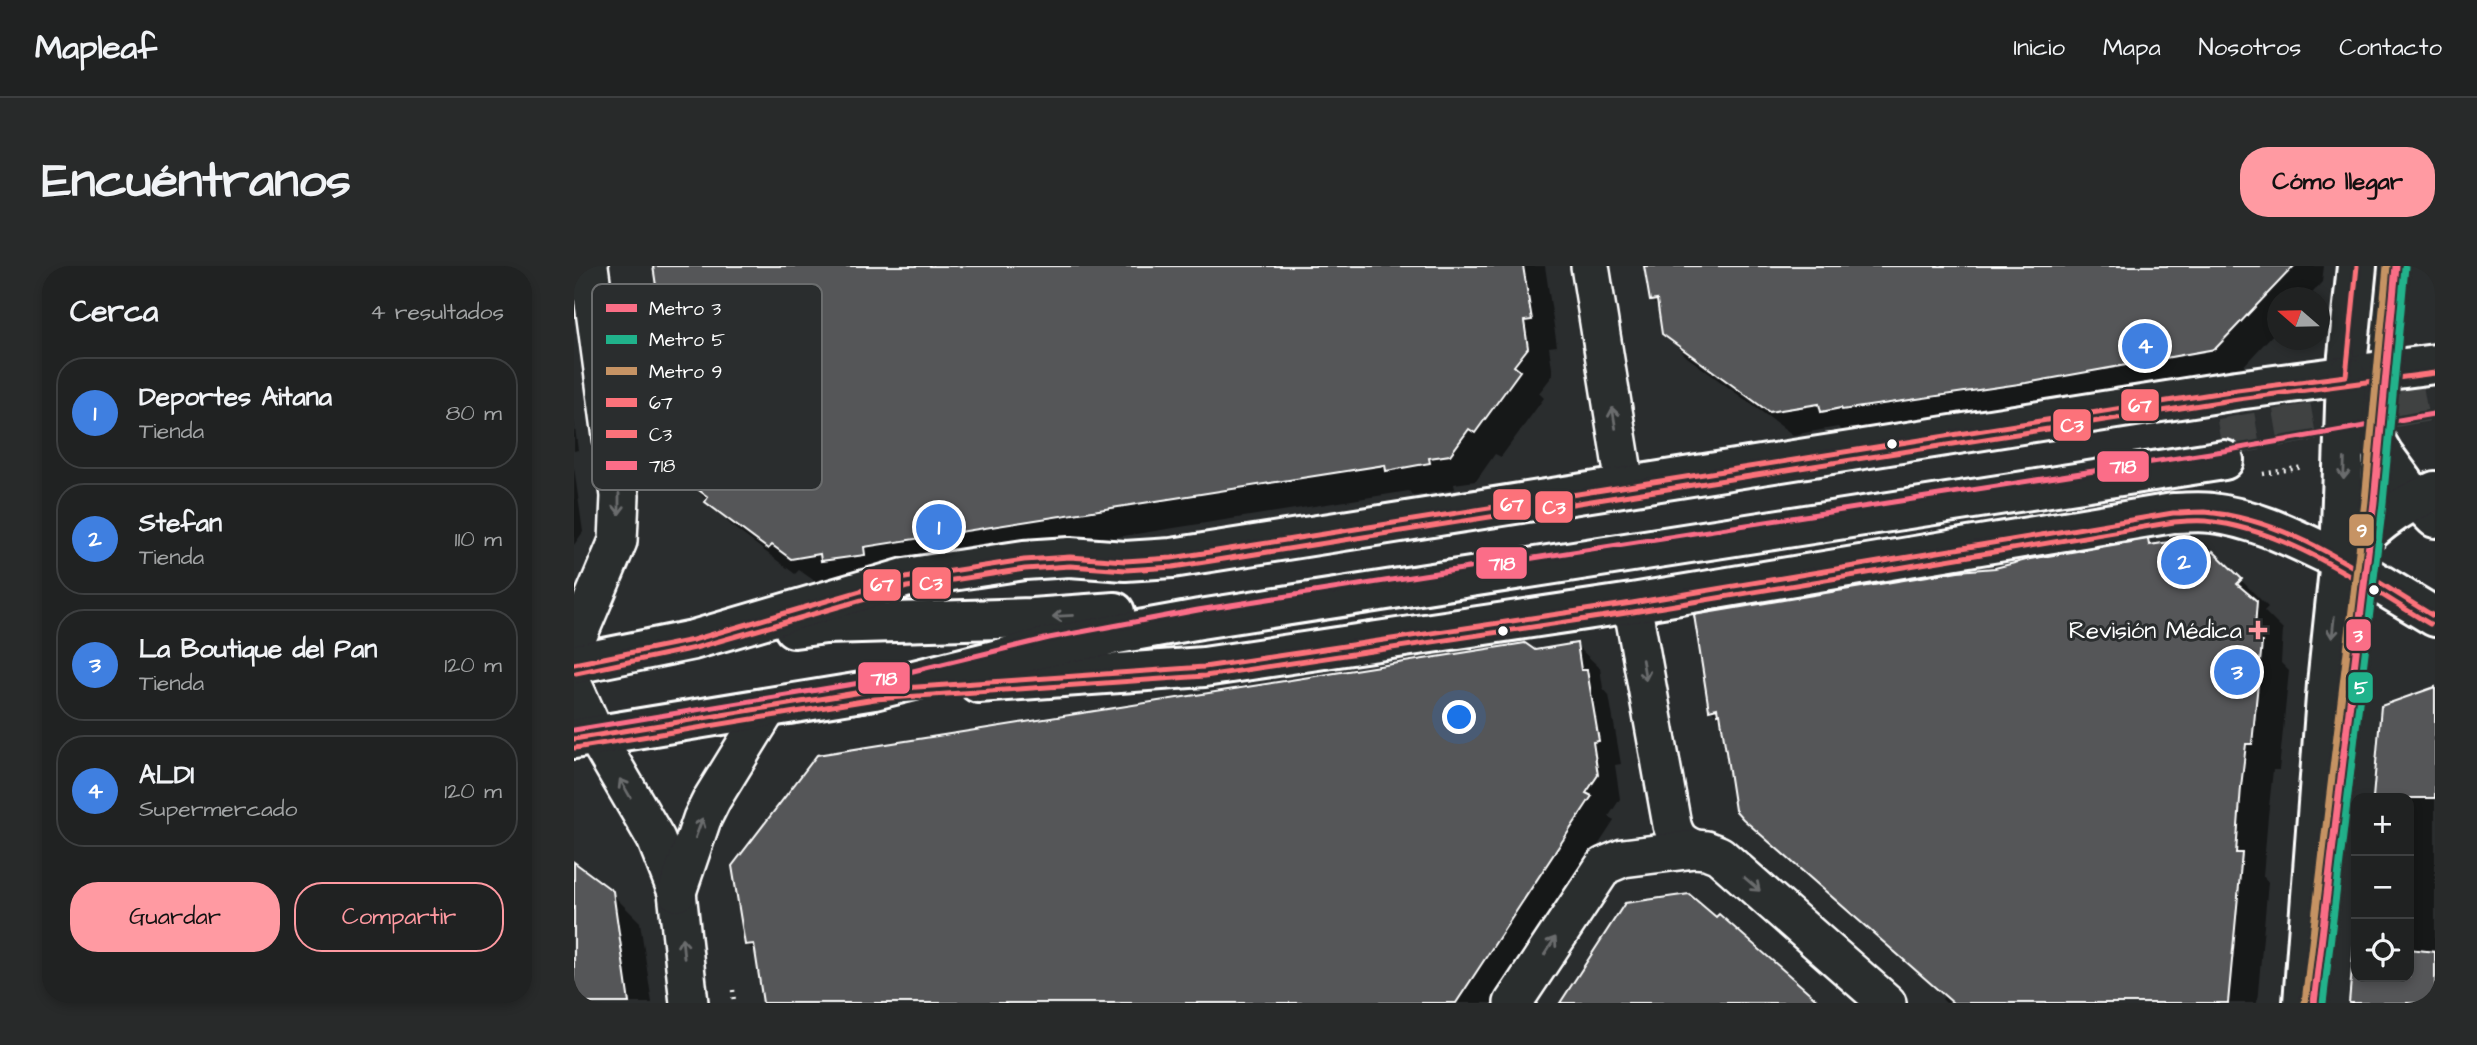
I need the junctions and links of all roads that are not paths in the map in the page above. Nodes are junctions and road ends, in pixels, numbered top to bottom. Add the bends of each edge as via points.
1 (589, 266) edge
2 (1590, 266) edge
3 (2357, 266) edge
4 (592, 288) edge
5 (2435, 364) edge
6 (2346, 376) junction
7 (1625, 485) junction
8 (619, 490) edge
9 (2429, 503) edge
10 (2340, 560) junction
11 (1632, 603) junction
12 (2435, 617) edge
13 (693, 640) junction
14 (574, 645) edge
15 (574, 664) edge
16 (574, 687) edge
17 (874, 690) junction
18 (768, 708) junction
19 (585, 737) edge
20 (1695, 849) junction
21 (677, 892) junction
22 (689, 1003) edge
23 (1513, 1003) edge
24 (1886, 1003) edge
25 (2303, 1003) edge

1 -> 4 street
7 -> 2 street
3 - 6 main road
5 - 6 main road
6 - 7 main road
6 - 9 main road via 2373,437
6 -> 10 main road
7 - 13 main road via 1172,558 1024,559 905,578
8 -> 14 street via 618,541
9 - 10 main road via 2379,521
10 - 11 main road via 2241,519 2210,512 2173,513
10 - 12 main road
10 -> 25 main road
11 - 17 main road via 1204,667
11 -> 20 street via 1672,825 1683,845
13 - 15 main road
17 -> 13 main road via 1051,646 1200,619 2222,449 1125,610 1032,618 826,624
16 - 19 street
17 - 18 main road
18 - 19 main road
21 -> 18 street via 707,809
21 -> 19 street via 656,839
23 -> 20 street via 1604,866 1623,858
20 -> 24 street via 1719,855
22 -> 21 street

